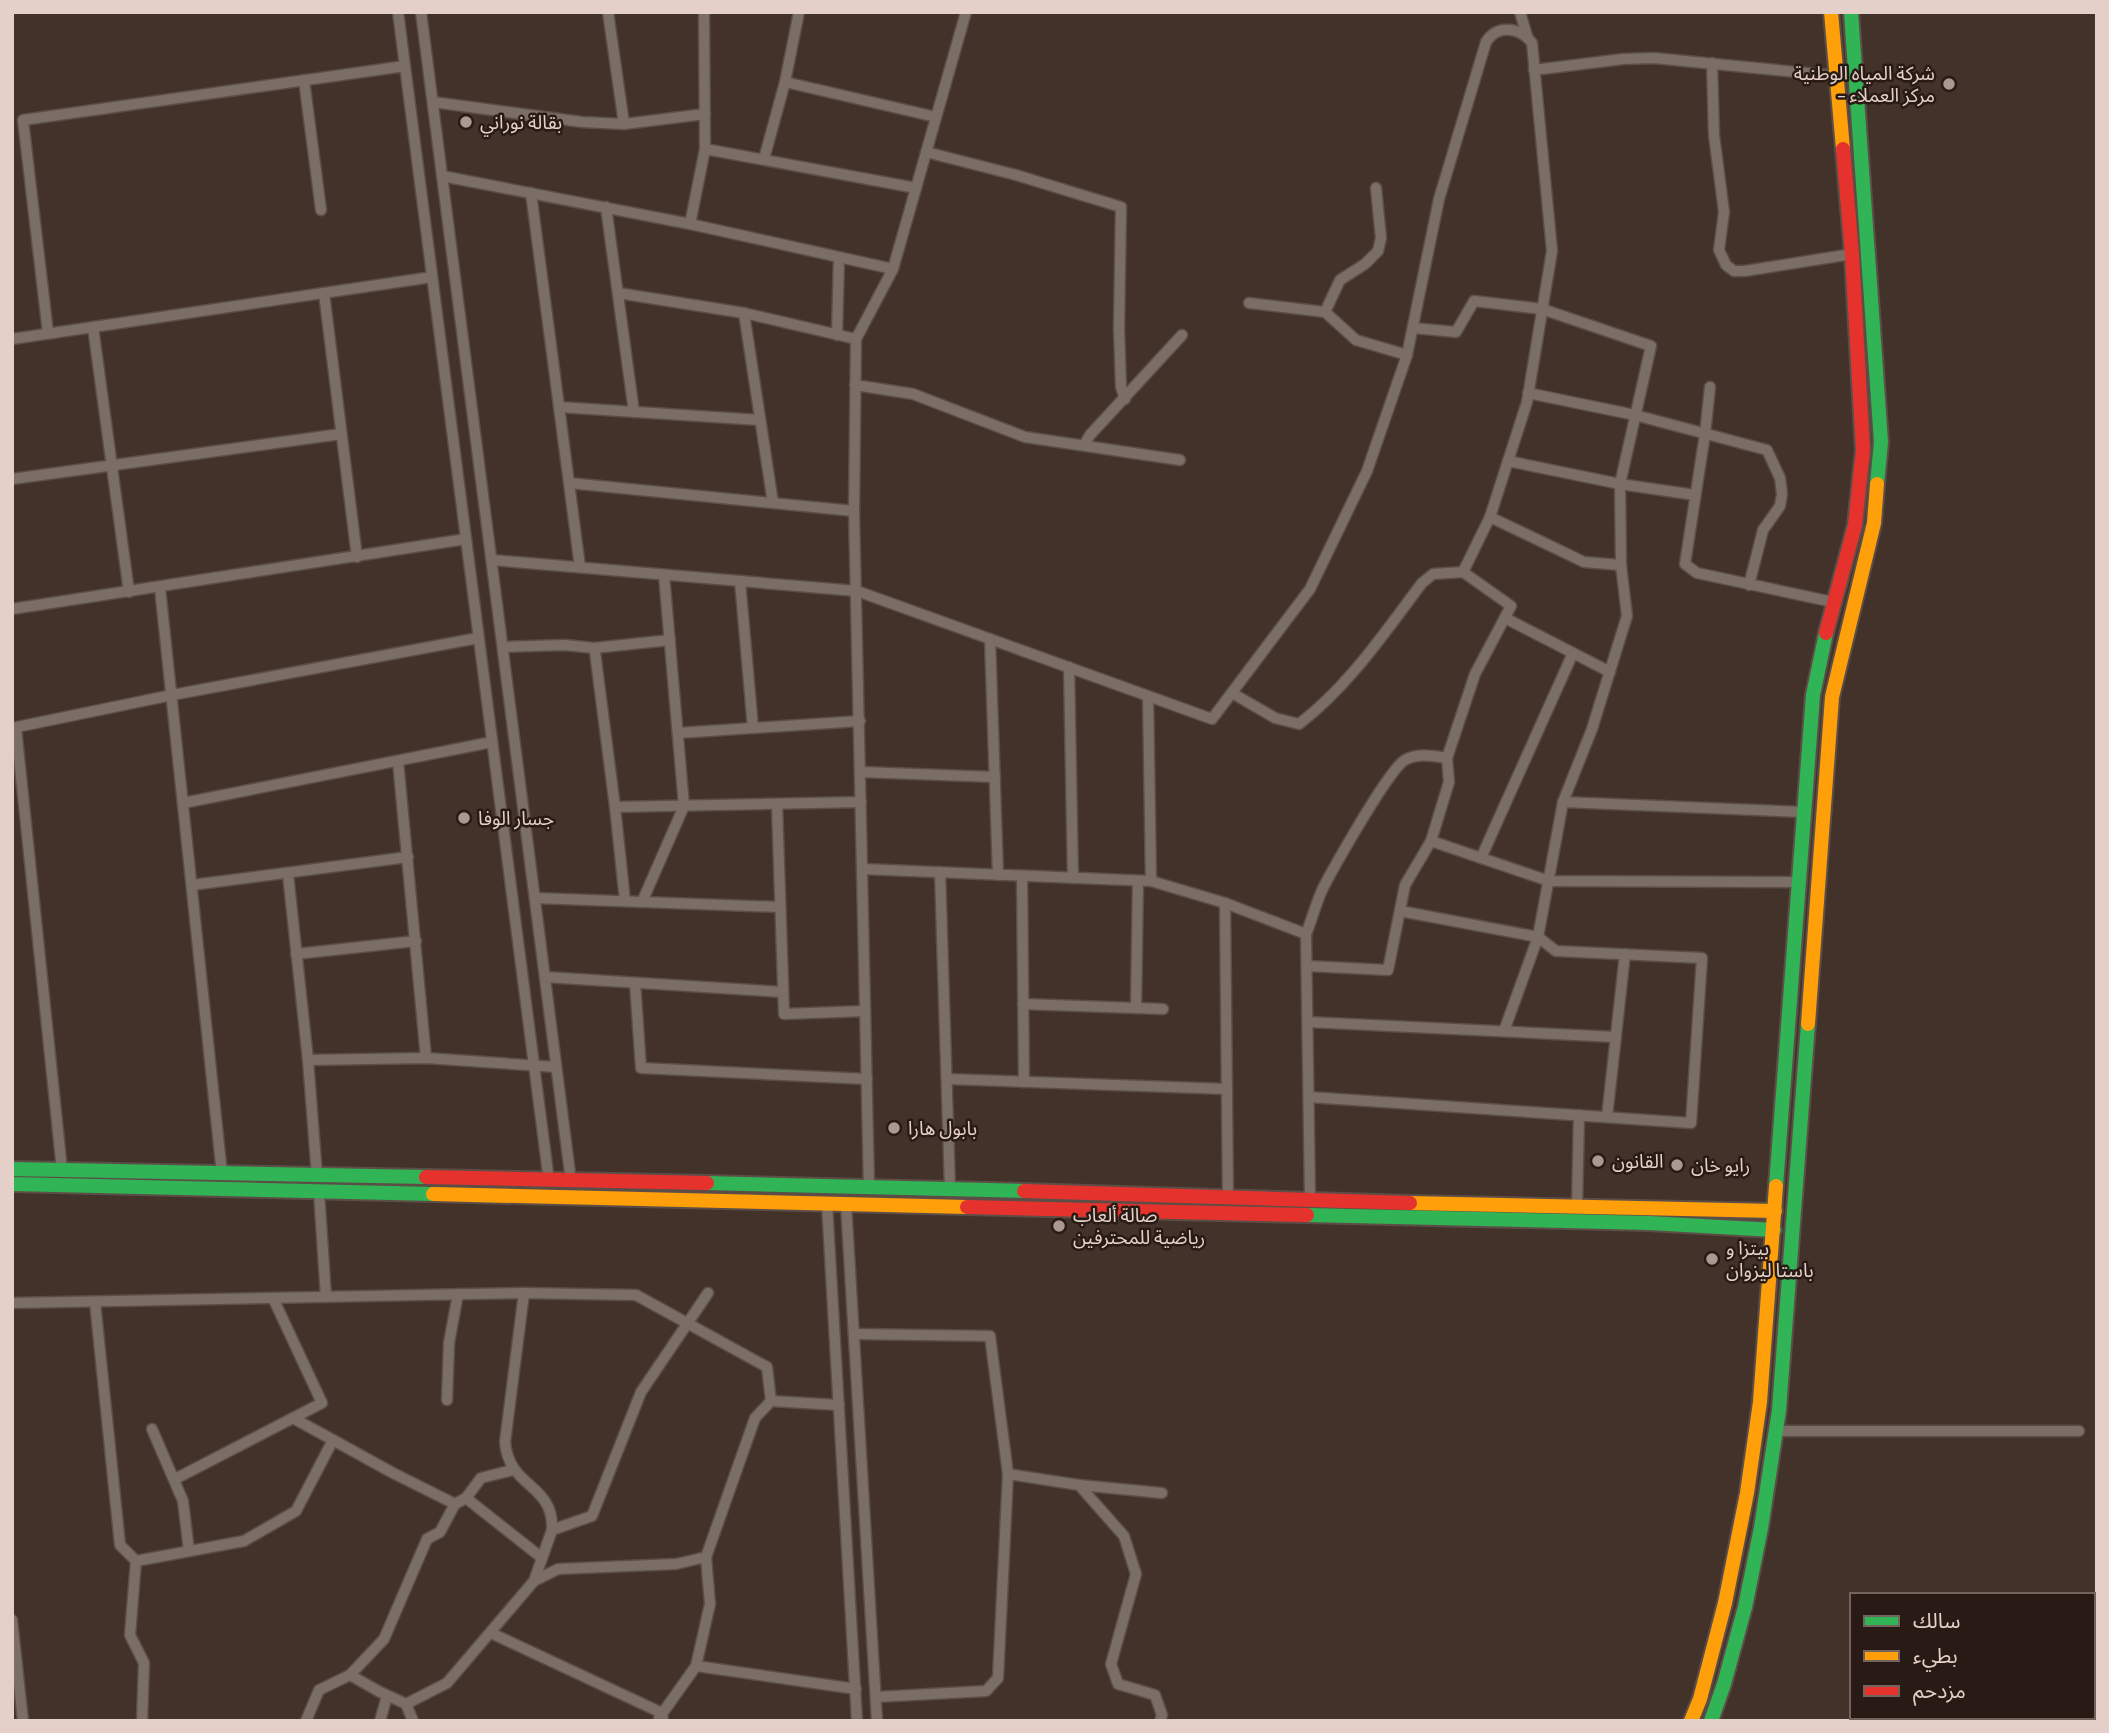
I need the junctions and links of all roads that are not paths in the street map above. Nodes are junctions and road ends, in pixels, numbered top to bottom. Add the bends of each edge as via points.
1 (398, 12) edge
2 (421, 12) edge
3 (608, 12) edge
4 (704, 12) edge
5 (799, 12) edge
6 (966, 12) edge
7 (1520, 12) edge
8 (1831, 12) edge
9 (1851, 12) edge
10 (1527, 36) junction
11 (1712, 64) junction
12 (405, 66) junction
13 (1534, 71) junction
14 (1837, 76) junction
15 (304, 80) junction
16 (785, 82) junction
17 (433, 102) junction
18 (705, 114) junction
19 (936, 117) junction
20 (624, 124) junction
21 (705, 149) junction
22 (926, 152) junction
23 (764, 159) junction
24 (442, 176) junction
25 (916, 188) junction
26 (1376, 188) dead end
27 (531, 193) junction
28 (606, 207) junction
29 (321, 210) dead end
30 (690, 223) junction
31 (1852, 254) junction
32 (839, 257) junction
33 (893, 269) junction
34 (432, 277) junction
35 (324, 293) junction
36 (618, 293) junction
37 (1249, 303) dead end
38 (1542, 309) junction
39 (1325, 312) junction
40 (744, 313) junction
41 (93, 327) junction
42 (1413, 328) junction
43 (48, 333) junction
44 (837, 335) junction
45 (1182, 335) dead end
46 (12, 338) edge
47 (856, 340) junction
48 (1407, 355) junction
49 (855, 385) junction
50 (1710, 387) dead end
51 (1528, 393) junction
52 (1125, 398) junction
53 (559, 407) junction
54 (634, 412) junction
55 (1635, 415) junction
56 (760, 420) junction
57 (341, 434) junction
58 (1705, 434) junction
59 (1084, 445) junction
60 (1180, 460) dead end
61 (1508, 461) junction
62 (113, 464) junction
63 (12, 479) edge
64 (569, 483) junction
65 (1620, 484) junction
66 (1695, 495) junction
67 (773, 503) junction
68 (853, 511) junction
69 (1490, 517) junction
70 (466, 539) junction
71 (357, 557) junction
72 (492, 560) junction
73 (1621, 565) junction
74 (580, 567) junction
75 (1463, 572) junction
76 (664, 575) junction
77 (740, 581) junction
78 (1749, 585) junction
79 (160, 588) junction
80 (857, 591) junction
81 (129, 592) junction
82 (1833, 602) junction
83 (12, 609) edge
84 (1505, 618) junction
85 (478, 638) junction
86 (990, 639) junction
87 (670, 640) junction
88 (503, 647) junction
89 (595, 652) dead end
90 (1573, 653) junction
91 (1069, 667) junction
92 (1610, 672) junction
93 (1231, 694) junction
94 (172, 695) junction
95 (1148, 696) junction
96 (860, 721) junction
97 (14, 728) edge
98 (752, 728) junction
99 (678, 733) junction
100 (492, 742) junction
101 (1447, 758) junction
102 (398, 761) junction
103 (861, 772) junction
104 (995, 777) junction
105 (861, 802) junction
106 (183, 803) junction
107 (1563, 803) junction
108 (777, 805) junction
109 (684, 806) junction
110 (615, 807) junction
111 (1804, 812) junction
112 (1431, 841) junction
113 (408, 857) junction
114 (1481, 858) junction
115 (863, 869) junction
116 (940, 872) junction
117 (288, 874) junction
118 (998, 875) junction
119 (1022, 876) junction
120 (1073, 878) junction
121 (1138, 881) junction
122 (1151, 881) junction
123 (1549, 881) junction
124 (1799, 882) junction
125 (192, 886) junction
126 (535, 898) junction
127 (625, 901) junction
128 (642, 902) junction
129 (1225, 903) junction
130 (780, 906) junction
131 (1400, 911) junction
132 (1306, 934) junction
133 (1538, 937) junction
134 (416, 941) junction
135 (296, 954) junction
136 (1625, 954) junction
137 (1307, 966) junction
138 (545, 977) junction
139 (635, 983) junction
140 (783, 992) junction
141 (1023, 1004) junction
142 (1136, 1008) junction
143 (1163, 1009) dead end
144 (865, 1011) junction
145 (1308, 1022) junction
146 (1504, 1031) junction
147 (1616, 1037) junction
148 (426, 1058) junction
149 (308, 1060) junction
150 (534, 1067) junction
151 (556, 1067) junction
152 (867, 1079) junction
153 (947, 1079) junction
154 (1024, 1082) junction
155 (1227, 1089) junction
156 (1309, 1097) junction
157 (1579, 1115) junction
158 (1606, 1117) junction
159 (12, 1169) edge
160 (62, 1170) junction
161 (222, 1174) junction
162 (317, 1176) junction
163 (549, 1181) junction
164 (571, 1181) junction
165 (12, 1184) edge
166 (869, 1187) junction
167 (950, 1189) junction
168 (319, 1192) junction
169 (1228, 1198) junction
170 (1310, 1200) junction
171 (827, 1204) junction
172 (846, 1204) junction
173 (1577, 1208) junction
174 (1775, 1211) junction
175 (1773, 1230) junction
176 (524, 1293) junction
177 (708, 1293) dead end
178 (458, 1294) junction
179 (326, 1297) junction
180 (273, 1298) junction
181 (95, 1302) junction
182 (12, 1303) edge
183 (687, 1323) junction
184 (854, 1334) junction
185 (447, 1400) dead end
186 (771, 1401) junction
187 (839, 1405) junction
188 (293, 1419) junction
189 (152, 1429) dead end
190 (1776, 1431) junction
191 (2079, 1432) dead end
192 (333, 1440) junction
193 (513, 1470) junction
194 (1008, 1474) junction
195 (175, 1479) junction
196 (1079, 1485) junction
197 (1162, 1493) dead end
198 (466, 1498) junction
199 (455, 1504) junction
200 (552, 1530) junction
201 (189, 1551) junction
202 (706, 1557) junction
203 (542, 1558) junction
204 (136, 1562) junction
205 (534, 1581) junction
206 (12, 1620) edge
207 (491, 1633) junction
208 (696, 1666) junction
209 (350, 1675) junction
210 (856, 1689) junction
211 (387, 1696) junction
212 (876, 1697) junction
213 (406, 1704) junction
214 (660, 1718) edge
215 (23, 1721) edge
216 (142, 1721) edge
217 (306, 1721) edge
218 (380, 1721) edge
219 (413, 1721) edge
220 (858, 1721) edge
221 (877, 1721) edge
222 (1160, 1721) edge
223 (1691, 1721) edge
224 (1711, 1721) edge

1 - 12 street
2 - 17 street
3 - 20 street
4 - 18 street
5 - 16 street
6 - 19 street
7 - 10 street
8 - 14 main road
9 - 190 main road via 1881,442 1874,523 1832,697
10 - 13 street via 1532,43
10 - 42 street via 1497,30 1486,41 1439,199
11 - 13 street via 1644,58
11 - 14 street
11 - 31 street via 1714,135 1724,212 1719,250 1726,265 1745,271
12 - 15 street
12 - 34 street
13 - 38 street via 1552,251
14 - 31 main road
15 - 29 street
15 - 43 street via 23,120
16 - 19 street
16 - 23 street
17 - 20 street
17 - 24 street
18 - 20 street
18 - 21 street
19 - 22 street
21 - 23 street
21 - 30 street
22 - 25 street
22 - 52 street via 1121,207 1119,328
23 - 25 street
24 - 27 street
24 - 72 street
25 - 33 street
26 - 39 street via 1378,251 1340,280
27 - 28 street
27 - 53 street
28 - 30 street
28 - 36 street
30 - 32 street
31 - 82 main road via 1863,450 1855,524
32 - 33 street
32 - 44 street
33 - 47 street
34 - 35 street
34 - 70 street
35 - 41 street
35 - 57 street
36 - 40 street
36 - 54 street
37 - 39 street
38 - 42 street via 1474,301 1456,332
38 - 51 street
38 - 55 street via 1651,346
39 - 48 street via 1356,340
40 - 44 street
40 - 56 street
41 - 43 street
41 - 62 street
42 - 48 street
43 - 46 street
44 - 47 street
45 - 52 street
47 - 49 street
48 - 93 street via 1367,471 1310,589
49 - 59 street via 913,394 1024,437
49 - 68 street
50 - 58 street
51 - 55 street
51 - 61 street
52 - 59 street
53 - 54 street
53 - 64 street
54 - 56 street
55 - 58 street
55 - 65 street
56 - 67 street
57 - 62 street
57 - 71 street
58 - 66 street
58 - 78 street via 1767,450 1780,478 1780,506 1763,530
59 - 60 street
61 - 65 street
61 - 69 street
62 - 63 street
62 - 81 street
64 - 67 street
64 - 74 street
65 - 66 street
65 - 73 street
66 - 78 street via 1685,564 1697,573
67 - 68 street
68 - 80 street
69 - 73 street via 1584,562
69 - 75 street
70 - 71 street
70 - 85 street
71 - 79 street
72 - 74 street
72 - 88 street
73 - 92 street via 1627,616
74 - 76 street
75 - 84 street via 1511,606
75 - 93 street via 1433,574 1422,583 1361,663 1298,724 1275,718
76 - 77 street
76 - 87 street
77 - 80 street
77 - 98 street
78 - 82 street
79 - 81 street
79 - 94 street
80 - 86 street
80 - 96 street
81 - 83 street
82 - 111 main road via 1813,695
84 - 90 street
84 - 101 street via 1475,674
85 - 94 street
85 - 100 street
86 - 91 street
86 - 104 street
87 - 88 street via 594,648
87 - 99 street
88 - 126 street
89 - 110 street
90 - 92 street
90 - 114 street
91 - 95 street
91 - 120 street
92 - 107 street
93 - 95 street via 1212,719
94 - 97 street
94 - 106 street
95 - 122 street
96 - 98 street
96 - 103 street
97 - 160 street
98 - 99 street
99 - 109 street
100 - 102 street
100 - 150 street
101 - 112 street via 1449,782
101 - 132 street via 1425,755 1404,760 1396,769 1322,890
102 - 106 street
102 - 113 street
103 - 104 street
103 - 105 street
104 - 118 street
105 - 108 street
105 - 115 street
106 - 125 street
107 - 111 street
107 - 123 street
108 - 109 street
108 - 130 street
109 - 110 street
109 - 128 street
110 - 127 street
111 - 124 main road
112 - 114 street
112 - 131 street via 1405,885
113 - 117 street
113 - 134 street
114 - 123 street
115 - 116 street
115 - 144 street
116 - 118 street
116 - 153 street
117 - 125 street
117 - 135 street
118 - 119 street
119 - 120 street
119 - 141 street
120 - 121 street
121 - 122 street
121 - 142 street
122 - 129 street
123 - 124 street
123 - 133 street
124 - 174 main road
125 - 161 street
126 - 127 street
126 - 138 street
127 - 128 street
128 - 130 street
129 - 132 street
129 - 155 street
130 - 140 street
131 - 133 street
131 - 137 street via 1388,971
132 - 137 street
133 - 136 street via 1556,950
133 - 146 street
134 - 135 street
134 - 148 street
135 - 149 street
136 - 147 street
136 - 158 street via 1702,958 1691,1124
137 - 145 street
138 - 139 street
138 - 151 street
139 - 140 street
139 - 152 street via 641,1068
140 - 144 street via 784,1014
141 - 142 street
141 - 154 street
142 - 143 street
144 - 152 street
145 - 146 street
145 - 156 street
146 - 147 street
147 - 158 street
148 - 149 street
148 - 150 street
149 - 162 street
150 - 151 street
150 - 163 street
151 - 164 street
152 - 166 street
153 - 154 street
153 - 167 street
154 - 155 street
155 - 169 street
156 - 157 street
156 - 170 street
157 - 158 street
157 - 173 street
159 - 160 main road
160 - 161 main road
161 - 162 main road
162 - 163 main road
163 - 164 main road
164 - 166 main road
165 - 168 main road
166 - 167 main road
167 - 169 main road
168 - 171 main road
168 - 179 street
169 - 170 main road
170 - 173 main road
171 - 172 main road
171 - 187 street
172 - 175 main road via 1649,1223
172 - 184 street
173 - 174 main road
174 - 175 main road
175 - 223 main road via 1747,1493 1725,1603
176 - 178 street
176 - 183 street via 636,1295
176 - 193 street via 505,1442
177 - 183 street
178 - 179 street
178 - 185 street via 449,1343
179 - 180 street
180 - 181 street
180 - 188 street via 322,1403
181 - 182 street
181 - 204 street via 120,1545
183 - 186 street via 767,1367
183 - 200 street via 641,1392 592,1516
184 - 194 street via 989,1336
184 - 212 street
186 - 187 street
186 - 202 street via 755,1418
187 - 210 street
188 - 192 street
188 - 195 street
189 - 195 street
190 - 191 street
190 - 224 main road via 1743,1609
192 - 199 street
192 - 201 street via 296,1511 244,1541
193 - 198 street via 481,1478
193 - 200 street via 549,1505
194 - 196 street
194 - 212 street via 998,1678 986,1691
195 - 201 street via 183,1501
196 - 197 street
196 - 222 street via 1124,1536 1136,1574 1111,1664 1114,1674 1118,1684 1155,1695
198 - 199 street
198 - 203 street
199 - 209 street via 440,1532 426,1539 384,1639
200 - 203 street
201 - 204 street
202 - 205 street via 676,1564 558,1569
202 - 208 street via 710,1604
203 - 205 street
204 - 216 street via 130,1635 144,1663
205 - 207 street
206 - 215 street
207 - 213 street via 447,1683
207 - 214 street
208 - 210 street
208 - 214 street
209 - 211 street
209 - 217 street via 320,1690
210 - 220 street
211 - 213 street
211 - 218 street
212 - 221 street
213 - 219 street

